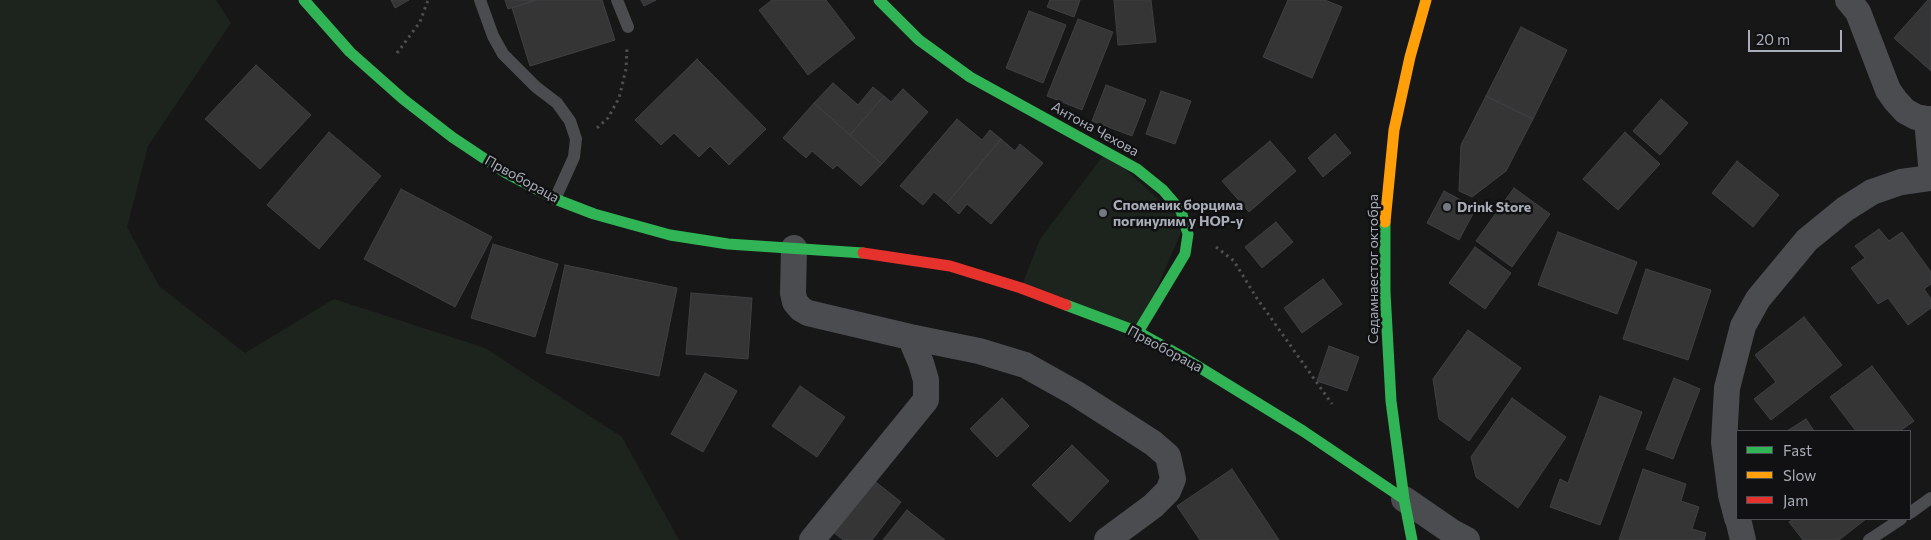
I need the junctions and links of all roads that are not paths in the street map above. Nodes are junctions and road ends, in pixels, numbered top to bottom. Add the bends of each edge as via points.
1 (304, 0) edge
2 (480, 0) edge
3 (617, 0) edge
4 (879, 0) edge
5 (1426, 0) edge
6 (1848, 0) edge
7 (628, 27) road end
8 (1929, 119) edge
9 (1931, 165) edge
10 (1931, 178) edge
11 (555, 199) junction
12 (794, 248) junction
13 (1138, 332) junction
14 (910, 338) junction
15 (1931, 498) edge
16 (1404, 499) junction
17 (1911, 512) edge
18 (1736, 514) edge
19 (1738, 520) edge
20 (1899, 520) edge
21 (812, 540) edge
22 (1107, 540) edge
23 (1412, 540) edge
24 (1467, 540) edge
25 (1743, 540) edge
26 (1869, 540) edge

1 - 11 street, Првобораца via 350,52 452,138 506,173
2 - 11 lane via 503,54 557,103 570,121 576,139 574,157
3 - 7 lane
4 - 13 street, Антона Чехова via 919,40 970,77 1137,169 1163,190 1181,211 1188,234 1185,254
5 - 16 street, Седамнаестог октобра via 1394,130 1385,223 1390,392
6 - 8 street via 1858,12 1888,90 1905,111
8 - 9 street
10 - 18 street via 1900,182 1872,192 1845,209 1807,240 1758,299 1743,326 1727,388 1724,442
11 - 12 street, Првобораца via 594,214 670,235 728,244
12 - 13 street, Првобораца via 858,252 950,266 1021,288
12 - 14 street via 793,293 801,309
13 - 16 street, Првобораца via 1281,417
14 - 21 street via 926,380 926,400
14 - 22 street via 979,350 1025,365 1075,393 1168,456 1173,479 1168,491
15 - 17 lane
16 - 23 street, Седамнаестог октобра
16 - 24 street, Првобораца
19 - 25 street
20 - 26 lane

